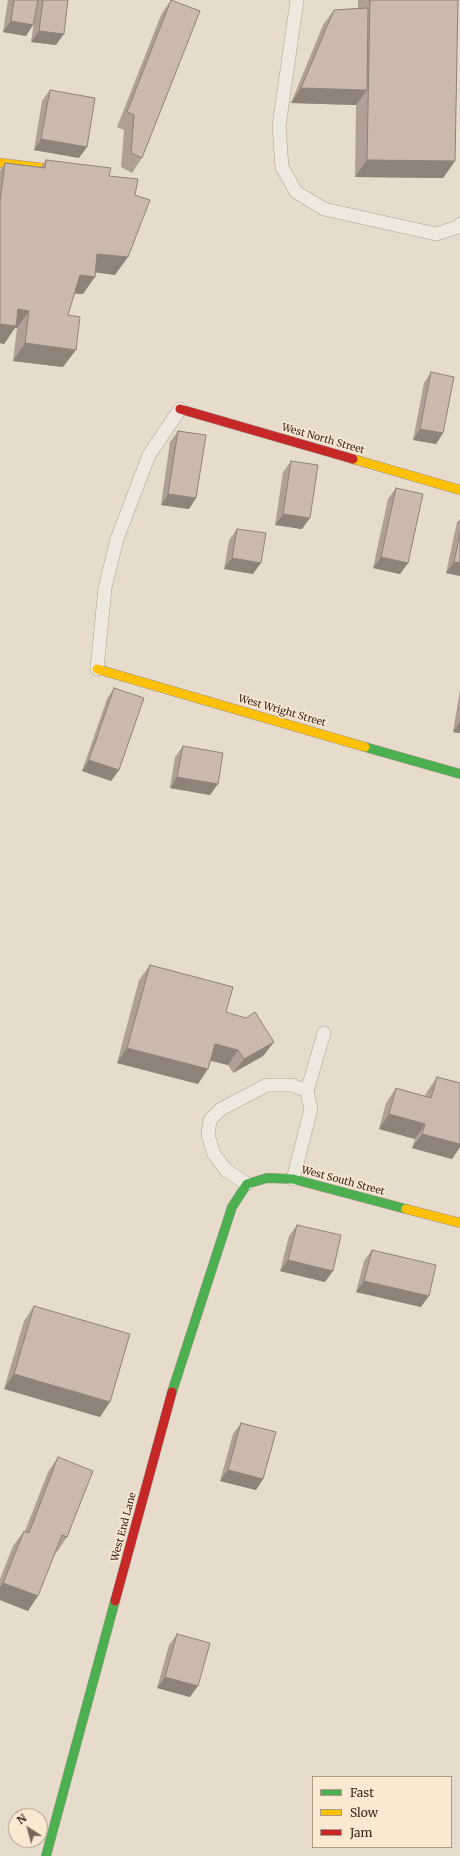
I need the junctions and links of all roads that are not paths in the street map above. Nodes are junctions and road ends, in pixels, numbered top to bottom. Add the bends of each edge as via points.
1 (297, 0) edge
2 (0, 163) edge
3 (52, 169) edge
4 (460, 224) edge
5 (180, 409) joint
6 (460, 490) edge
7 (97, 669) joint
8 (460, 774) edge
9 (324, 1033) dead end
10 (307, 1091) junction
11 (293, 1179) junction
12 (247, 1184) junction
13 (460, 1224) edge
14 (46, 1856) edge

1 - 4 lane via 279,126 282,167 296,192 324,210 436,234
2 - 3 street
5 - 6 street, West North Street
5 - 7 lane via 149,455 117,539 105,588
7 - 8 street, West Wright Street
9 - 10 lane
10 - 11 lane via 311,1109
10 - 12 lane via 292,1085 268,1085 221,1109 210,1120 208,1136 214,1154 226,1170
11 - 12 street, West South Street via 267,1178
11 - 13 street, West South Street
12 - 14 street, West End Lane via 232,1207 177,1374

